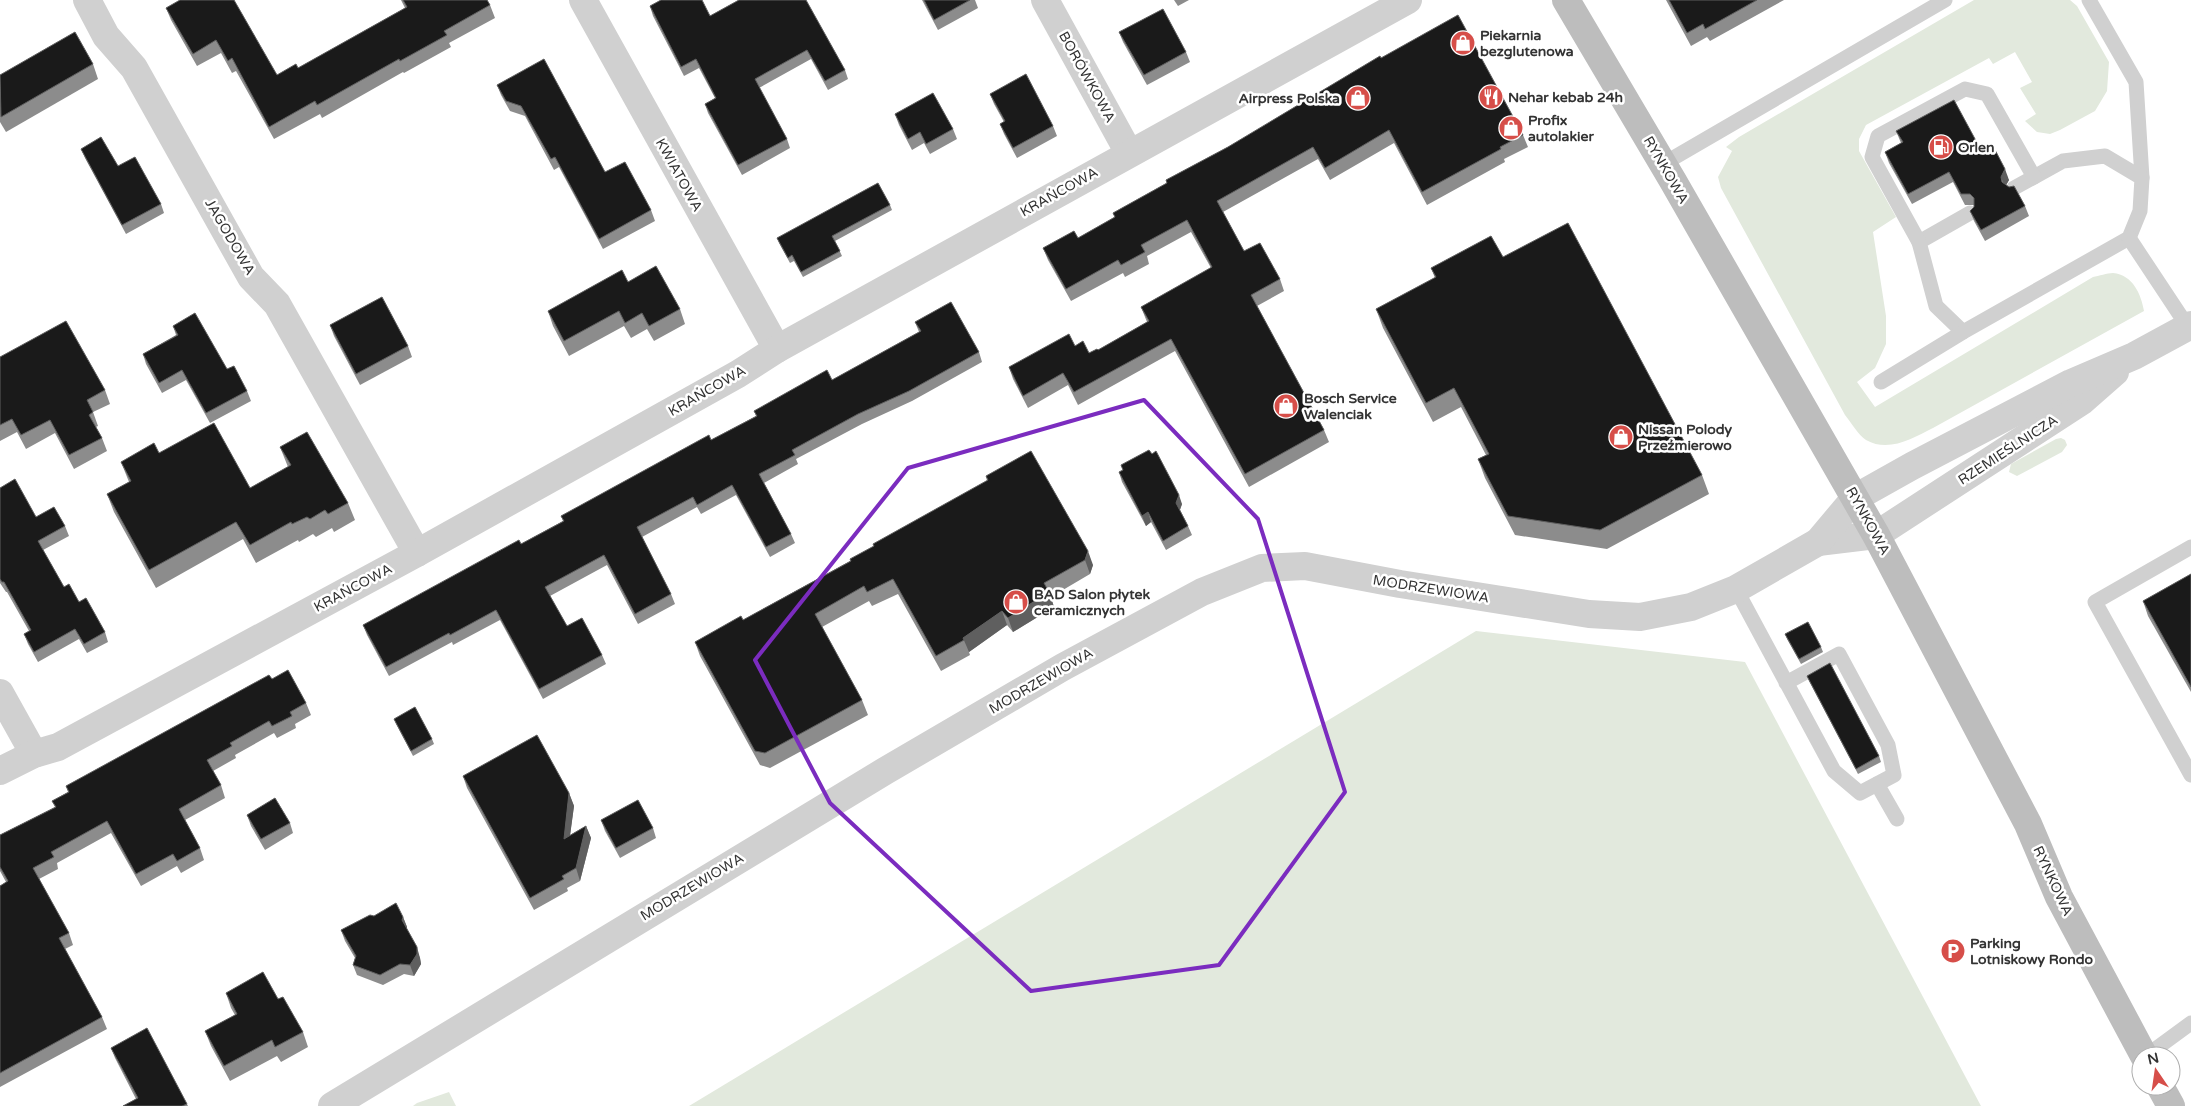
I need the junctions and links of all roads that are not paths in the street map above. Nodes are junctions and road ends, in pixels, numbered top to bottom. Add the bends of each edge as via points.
1 (87, 0) edge
2 (583, 0) edge
3 (1045, 0) edge
4 (1408, 0) edge
5 (1566, 0) edge
6 (1945, 0) edge
7 (2088, 0) edge
8 (1129, 153) junction
9 (1663, 164) junction
10 (2034, 177) junction
11 (2142, 178) junction
12 (2014, 188) edge
13 (1970, 213) edge
14 (2129, 238) junction
15 (1919, 242) junction
16 (2189, 326) edge
17 (1963, 332) junction
18 (777, 349) junction
19 (2134, 356) junction
20 (1881, 382) dead end
21 (1855, 498) junction
22 (1876, 535) junction
23 (1818, 542) junction
24 (2191, 547) edge
25 (417, 553) junction
26 (1736, 590) junction
27 (1786, 683) junction
28 (0, 693) edge
29 (34, 754) junction
30 (0, 770) edge
31 (2191, 775) edge
32 (1877, 784) junction
33 (1897, 819) dead end
34 (2191, 1022) edge
35 (2140, 1046) edge
36 (2159, 1046) edge
37 (332, 1106) edge

1 - 25 street, JAGODOWA via 106,36 134,68 251,277 277,304
2 - 18 street, KWIATOWA
3 - 8 street, BORÓWKOWA
4 - 8 street, KRAŃCOWA
5 - 9 street, RYNKOWA
6 - 9 lane
7 - 11 lane via 2136,82
8 - 18 street, KRAŃCOWA
9 - 21 street, RYNKOWA
10 - 11 lane via 2063,161 2105,156
10 - 12 lane
10 - 15 lane via 1987,94 1965,89 1878,136 1872,157
11 - 14 lane via 2140,211
13 - 15 lane
14 - 16 lane
14 - 17 lane
15 - 17 lane via 1936,306
16 - 19 street, RZEMIEŚLNICZA
17 - 20 lane
18 - 25 street, KRAŃCOWA via 738,374
19 - 21 street, RZEMIEŚLNICZA via 2071,383
19 - 22 street, RZEMIEŚLNICZA via 2082,402
21 - 22 street, RYNKOWA
21 - 23 street, MODRZEWIOWA
22 - 23 street, MODRZEWIOWA
22 - 35 street, RYNKOWA via 2028,824 2059,897
23 - 26 street, MODRZEWIOWA
24 - 31 lane via 2095,602
25 - 29 street, KRAŃCOWA via 58,748
26 - 27 lane
26 - 37 street, MODRZEWIOWA via 1691,607 1632,617 1589,614 1305,566 1262,568 1202,592 1063,667 868,781
27 - 32 lane via 1834,771 1860,793
27 - 32 lane via 1839,654 1888,745 1894,775
28 - 29 street
29 - 30 street, KRAŃCOWA
32 - 33 lane
34 - 36 lane

